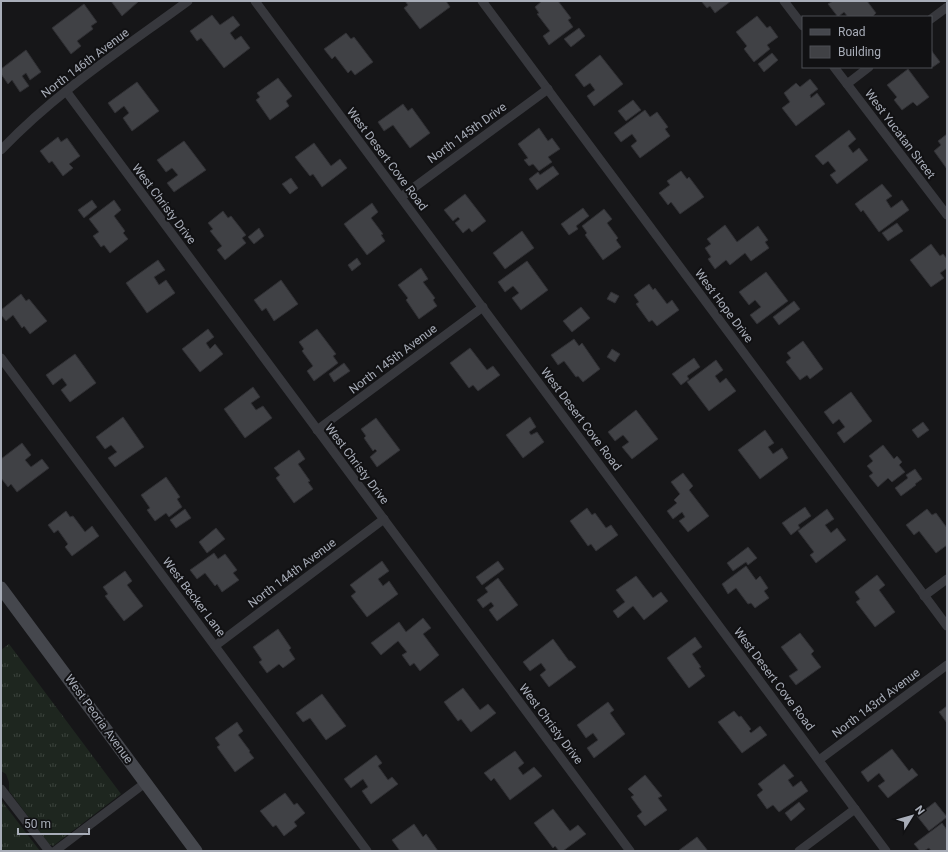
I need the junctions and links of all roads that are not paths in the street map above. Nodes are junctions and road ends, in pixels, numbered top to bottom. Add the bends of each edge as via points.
1 (188, 1) edge
2 (255, 1) edge
3 (482, 1) edge
4 (784, 1) edge
5 (947, 7) edge
6 (932, 19) edge
7 (802, 25) edge
8 (835, 68) edge
9 (868, 68) edge
10 (847, 84) junction
11 (548, 89) junction
12 (66, 91) junction
13 (1, 150) edge
14 (401, 197) junction
15 (947, 215) edge
16 (483, 307) junction
17 (1, 358) edge
18 (317, 430) junction
19 (384, 519) junction
20 (947, 579) edge
21 (1, 588) edge
22 (924, 596) junction
23 (947, 626) edge
24 (215, 646) junction
25 (947, 665) edge
26 (819, 760) junction
27 (145, 783) junction
28 (1, 789) edge
29 (855, 810) junction
30 (49, 851) edge
31 (56, 851) edge
32 (196, 851) edge
33 (367, 851) edge
34 (630, 851) edge
35 (799, 851) edge
36 (886, 851) edge

1 - 12 street, North 146th Avenue
2 - 14 street, West Desert Cove Road
3 - 11 street, West Hope Drive
4 - 7 street
5 - 6 street
8 - 10 street, West Yucatan Street
9 - 10 street
10 - 15 street, West Yucatan Street
11 - 14 street, North 145th Drive
11 - 22 street, West Hope Drive
12 - 13 street, North 146th Avenue via 35,116
12 - 18 street, West Christy Drive
14 - 16 street, West Desert Cove Road
16 - 18 street, North 145th Avenue
16 - 26 street, West Desert Cove Road
17 - 24 street, West Becker Lane
18 - 19 street, West Christy Drive
19 - 24 street, North 144th Avenue
19 - 34 street, West Christy Drive
20 - 22 street
21 - 27 main road, West Peoria Avenue
22 - 23 street, West Hope Drive
24 - 33 street, West Becker Lane
25 - 26 street, North 143rd Avenue
26 - 29 street, West Desert Cove Road
27 - 31 street
27 - 32 main road, West Peoria Avenue
28 - 30 street
29 - 35 street
29 - 36 street, West Desert Cove Road

